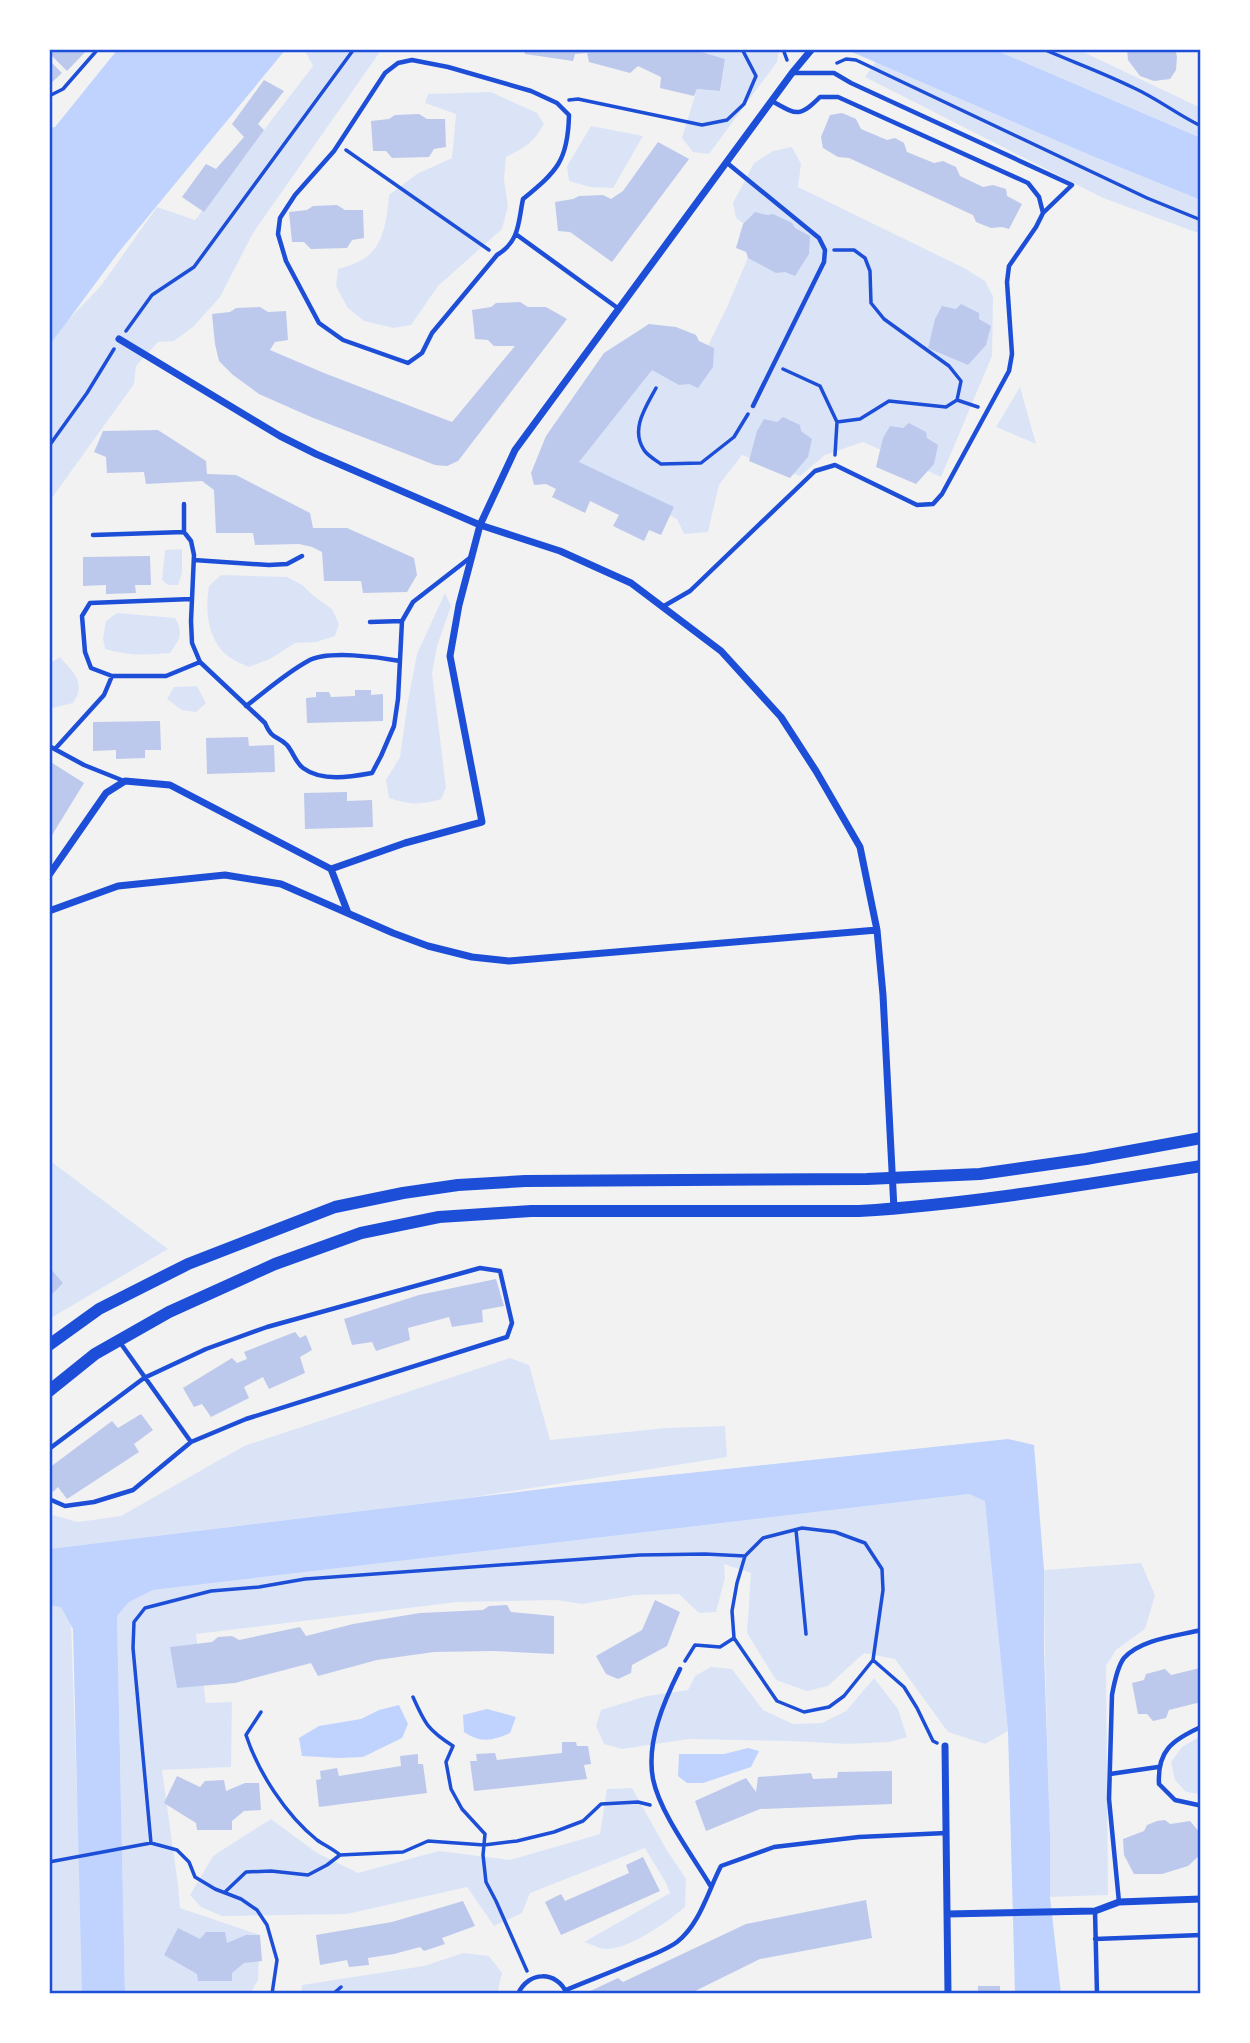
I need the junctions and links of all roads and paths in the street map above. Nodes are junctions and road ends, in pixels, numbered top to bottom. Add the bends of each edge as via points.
1 (99, 49) edge
2 (354, 49) edge
3 (740, 49) edge
4 (811, 49) edge
5 (1043, 49) edge
6 (819, 72) junction
7 (792, 73) junction
8 (49, 96) edge
9 (771, 101) junction
10 (557, 103) junction
11 (1201, 126) edge
12 (338, 145) junction
13 (726, 162) junction
14 (1043, 213) junction
15 (1201, 220) edge
16 (517, 234) junction
17 (825, 250) junction
18 (496, 255) junction
19 (619, 309) junction
20 (119, 339) junction
21 (774, 365) junction
22 (656, 388) dead end
23 (957, 400) junction
24 (753, 406) joint
25 (988, 411) junction
26 (837, 422) junction
27 (49, 446) edge
28 (835, 465) junction
29 (184, 504) dead end
30 (480, 525) junction
31 (184, 532) junction
32 (93, 535) dead end
33 (302, 556) dead end
34 (472, 556) junction
35 (194, 560) junction
36 (191, 599) junction
37 (663, 606) junction
38 (402, 621) junction
39 (370, 622) dead end
40 (400, 661) junction
41 (200, 662) junction
42 (112, 676) junction
43 (246, 706) junction
44 (49, 746) edge
45 (55, 749) junction
46 (125, 781) junction
47 (331, 869) junction
48 (49, 876) edge
49 (49, 911) edge
50 (348, 913) junction
51 (877, 930) junction
52 (1201, 1138) edge
53 (1201, 1166) edge
54 (892, 1178) junction
55 (894, 1209) junction
56 (118, 1341) junction
57 (49, 1345) edge
58 (144, 1378) junction
59 (49, 1391) edge
60 (191, 1443) junction
61 (49, 1449) edge
62 (49, 1499) edge
63 (796, 1530) junction
64 (745, 1556) junction
65 (1201, 1630) edge
66 (806, 1634) dead end
67 (734, 1638) junction
68 (873, 1660) junction
69 (680, 1669) joint
70 (413, 1697) dead end
71 (261, 1712) dead end
72 (1201, 1727) edge
73 (945, 1746) joint
74 (1158, 1767) junction
75 (1110, 1774) junction
76 (1201, 1804) edge
77 (663, 1808) junction
78 (946, 1833) junction
79 (151, 1843) junction
80 (484, 1845) junction
81 (340, 1855) junction
82 (49, 1862) edge
83 (710, 1886) junction
84 (224, 1892) junction
85 (1201, 1899) edge
86 (1119, 1902) junction
87 (1095, 1911) junction
88 (947, 1914) junction
89 (1201, 1935) edge
90 (1095, 1939) junction
91 (530, 1979) junction
92 (341, 1987) dead end
93 (567, 1992) edge
94 (272, 1994) edge
95 (333, 1994) edge
96 (518, 1994) edge
97 (854, 1994) edge
98 (889, 1994) edge
99 (948, 1994) edge
100 (1097, 1994) edge

1 - 8 path via 63,89
2 - 20 path via 194,267 152,295
3 - 10 path via 756,76 744,104 727,120 702,125 578,99
4 - 7 street
5 - 11 path via 1134,88
6 - 7 lane
6 - 14 lane via 834,73 1072,186
6 - 15 path via 846,59 856,60
7 - 9 street
9 - 13 street
9 - 14 lane via 792,113 806,111 820,97 838,97 1028,183 1039,197
10 - 12 lane via 531,91 412,60 398,63 386,74
10 - 16 lane via 569,115 562,157 550,176 523,199
12 - 18 path
12 - 18 lane via 295,195 280,218 278,234 286,261 319,323 343,340 408,363 422,353 432,333
13 - 17 lane via 819,238
13 - 19 street
14 - 25 lane via 1009,266 1011,363
16 - 18 lane via 509,248
16 - 19 lane
17 - 21 lane via 824,262
17 - 23 path via 854,250 865,258 871,303 884,319 949,366 961,381
19 - 30 street via 515,450
20 - 27 path via 88,393
20 - 30 street via 280,436
21 - 24 lane
21 - 26 path via 820,386
22 - 24 path via 637,434 644,451 661,464 701,463 734,437
23 - 25 path
23 - 26 path via 946,407 889,401 860,419
25 - 28 lane via 933,503 917,505
26 - 28 path
28 - 37 lane via 815,471 690,591
29 - 31 lane
30 - 34 street
30 - 37 street via 572,556 631,583
31 - 32 lane
31 - 35 lane via 191,541
33 - 35 lane via 287,564 269,565
34 - 38 lane via 413,602
34 - 47 street via 450,656 482,822
35 - 36 lane
36 - 41 lane via 192,643
36 - 42 lane via 90,603 82,616 85,652 92,668
37 - 51 street via 721,651 781,718 809,760 860,847
38 - 39 lane
38 - 40 lane
40 - 43 lane via 372,656 310,659
40 - 43 lane via 394,726 372,772 324,777 302,768 286,744 270,734
41 - 42 lane via 166,676
41 - 43 lane
42 - 45 lane via 104,695
44 - 45 lane
45 - 46 lane
46 - 47 street via 170,785
46 - 48 street via 106,793
47 - 50 street
49 - 50 street via 118,886 225,875 281,884
50 - 51 street via 428,946 509,961
51 - 54 street
52 - 54 main road via 980,1174
53 - 55 main road via 984,1200
54 - 55 street
54 - 57 main road via 525,1181 389,1196 335,1207 188,1264 99,1310
55 - 56 main road via 531,1211 439,1217 361,1233 275,1264 169,1311
56 - 58 lane
56 - 59 main road
58 - 60 lane
58 - 60 lane via 267,1327 480,1268 500,1271 512,1323 507,1337 246,1419
58 - 61 lane
60 - 62 lane via 133,1490 65,1506
63 - 64 path via 763,1538
63 - 66 path
63 - 68 path via 835,1532 865,1543 882,1569
64 - 67 path via 732,1611
64 - 79 path via 640,1555 305,1579 211,1591 145,1608 134,1622 132,1648
65 - 75 lane via 1142,1645 1123,1659 1112,1695
67 - 68 path via 778,1701 804,1712 829,1707 844,1696
67 - 69 path via 720,1647 695,1645
68 - 73 path via 904,1687 933,1741
69 - 77 lane via 667,1694 653,1753 653,1779
70 - 80 path via 426,1726 453,1746 446,1762 451,1789 485,1834
71 - 81 path via 246,1735 254,1759 281,1802 318,1840
72 - 74 lane via 1167,1748
73 - 78 street
74 - 75 lane
74 - 76 lane via 1159,1784 1175,1800
75 - 86 lane
77 - 80 path via 638,1802 601,1804 583,1821 554,1832
77 - 83 lane
78 - 83 lane via 774,1847 721,1866
78 - 88 street
79 - 82 path
79 - 84 path via 177,1850 195,1877
80 - 81 path via 428,1841 403,1852
80 - 91 path via 486,1882
81 - 84 path via 307,1875 246,1872
83 - 93 lane via 704,1904 677,1942
84 - 94 path via 257,1910 267,1925 277,1960
85 - 86 street
86 - 87 street
87 - 88 street
87 - 90 lane
88 - 99 street
89 - 90 lane
90 - 100 lane
91 - 93 lane via 547,1976
91 - 96 lane
92 - 95 path
97 - 98 lane

